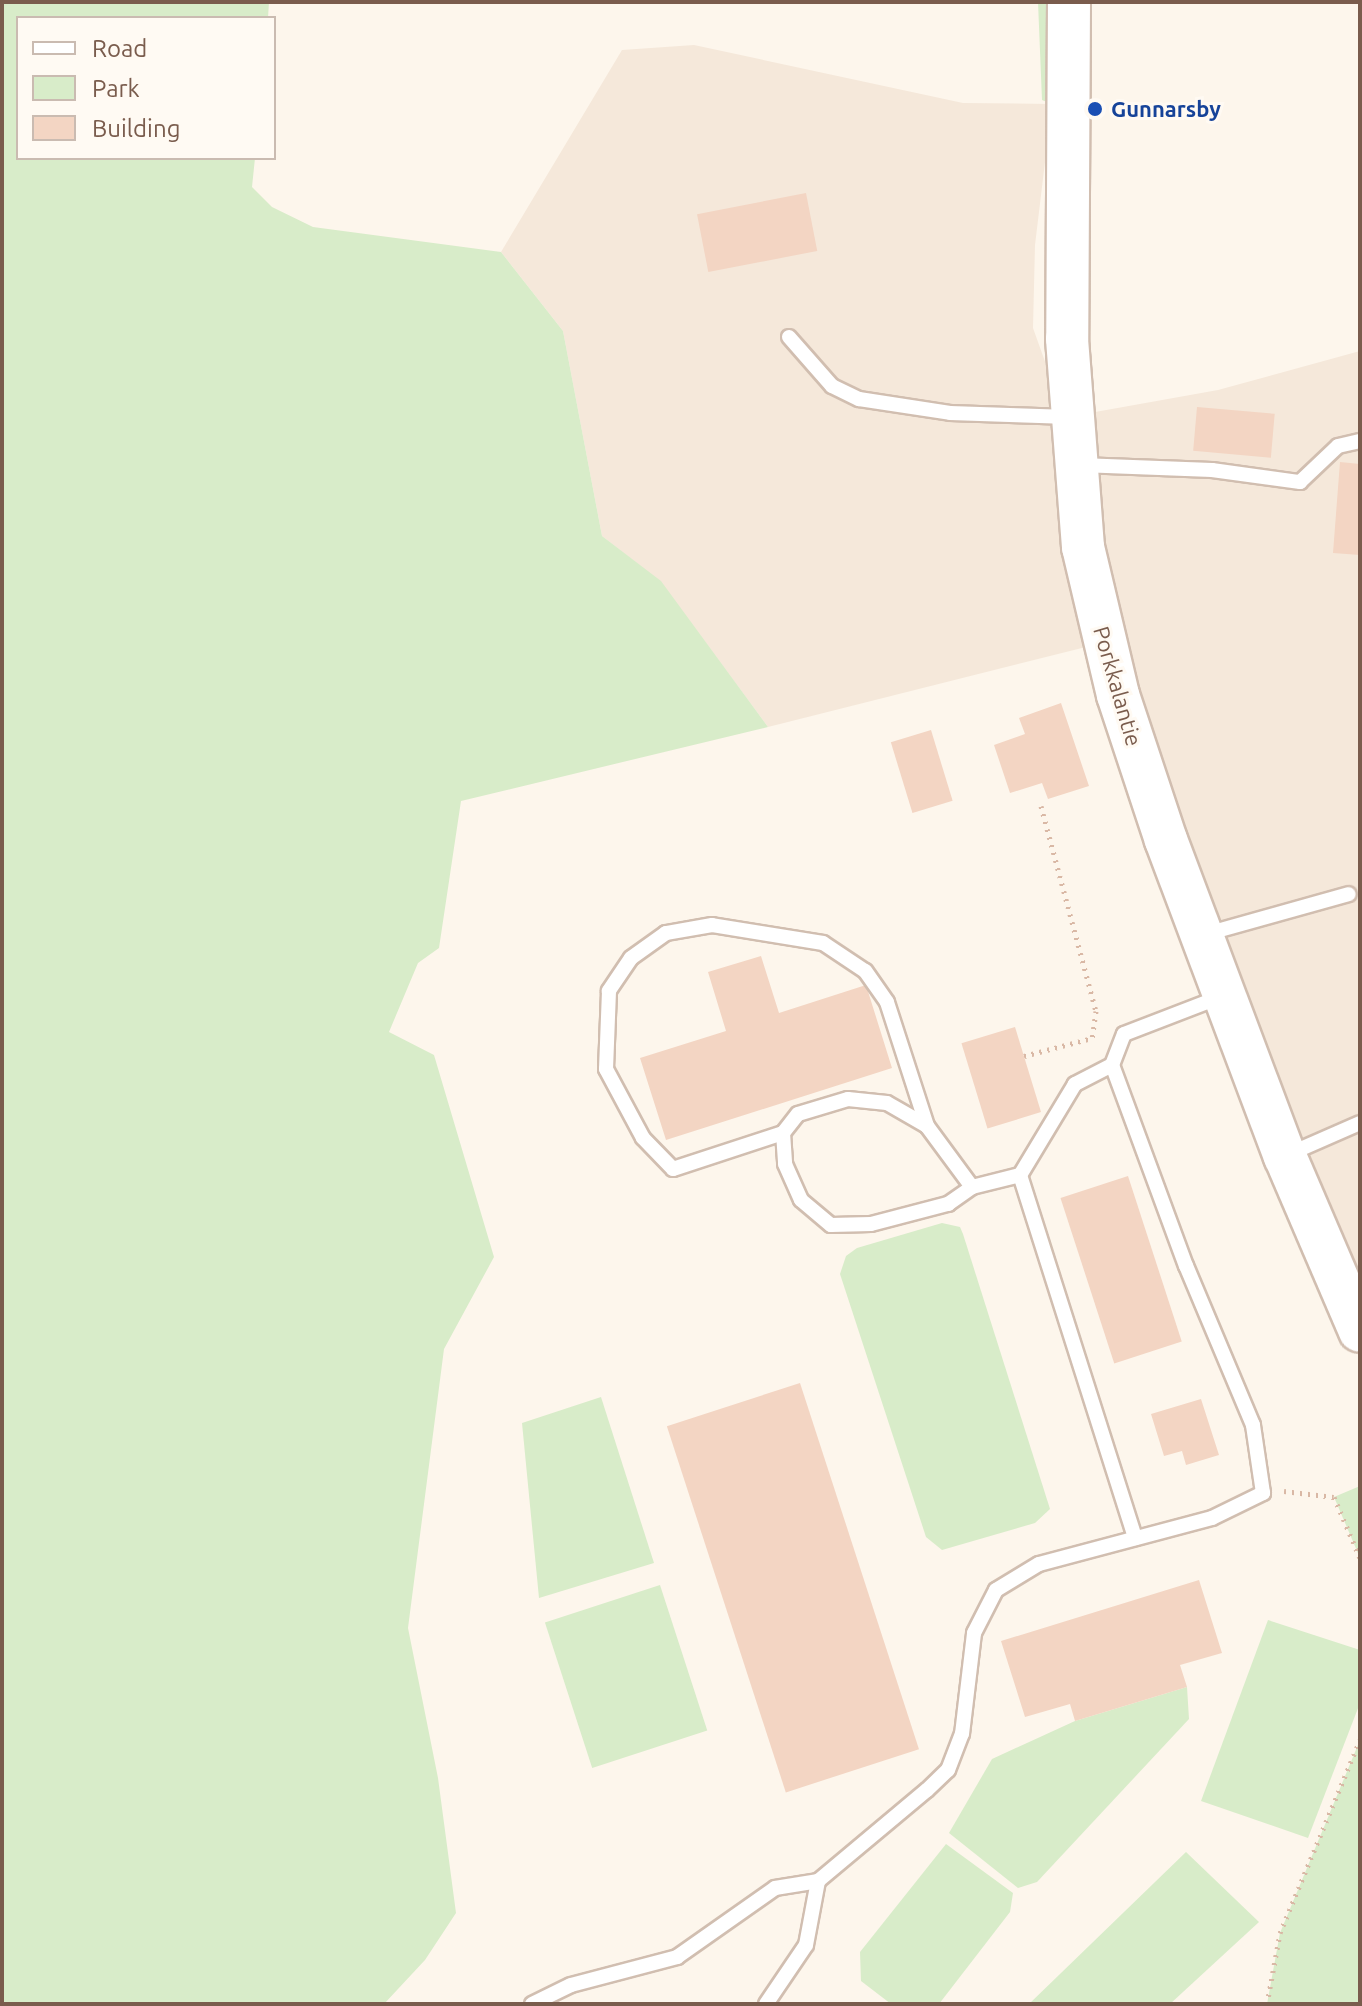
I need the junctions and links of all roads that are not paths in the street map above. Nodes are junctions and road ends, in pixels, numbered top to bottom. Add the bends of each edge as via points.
1 (1069, 2) edge
2 (789, 337) dead end
3 (1069, 417) junction
4 (1360, 441) edge
5 (1074, 466) junction
6 (1349, 894) dead end
7 (1201, 935) junction
8 (1224, 996) junction
9 (1112, 1065) junction
10 (1360, 1123) edge
11 (927, 1126) junction
12 (783, 1133) junction
13 (1285, 1156) junction
14 (1020, 1175) junction
15 (972, 1187) junction
16 (1360, 1331) edge
17 (1135, 1538) junction
18 (818, 1881) junction
19 (532, 2004) edge
20 (766, 2004) edge

1 - 3 street, Porkkalantie
2 - 3 lane via 832,386 859,399 950,413
3 - 5 street, Porkkalantie
4 - 5 lane via 1338,446 1300,482 1212,470
5 - 7 street, Porkkalantie via 1083,547 1118,695
6 - 7 lane
7 - 8 street, Porkkalantie
8 - 9 lane via 1124,1034
8 - 13 street, Porkkalantie
9 - 14 lane via 1075,1084
9 - 17 lane via 1186,1266 1253,1425 1263,1493 1212,1518
10 - 13 lane
11 - 12 lane via 887,1103 848,1099 798,1114
11 - 12 lane via 887,1002 865,971 823,943 712,925 666,933 631,958 609,991 606,1069 643,1138 673,1169
11 - 15 lane
12 - 15 lane via 785,1164 801,1200 831,1225 871,1224 948,1204
13 - 16 street, Porkkalantie via 1342,1300
14 - 15 lane
14 - 17 lane
17 - 18 lane via 1039,1564 996,1590 974,1633 962,1734 948,1770
18 - 19 lane via 775,1888 677,1957 571,1985
18 - 20 lane via 806,1945

